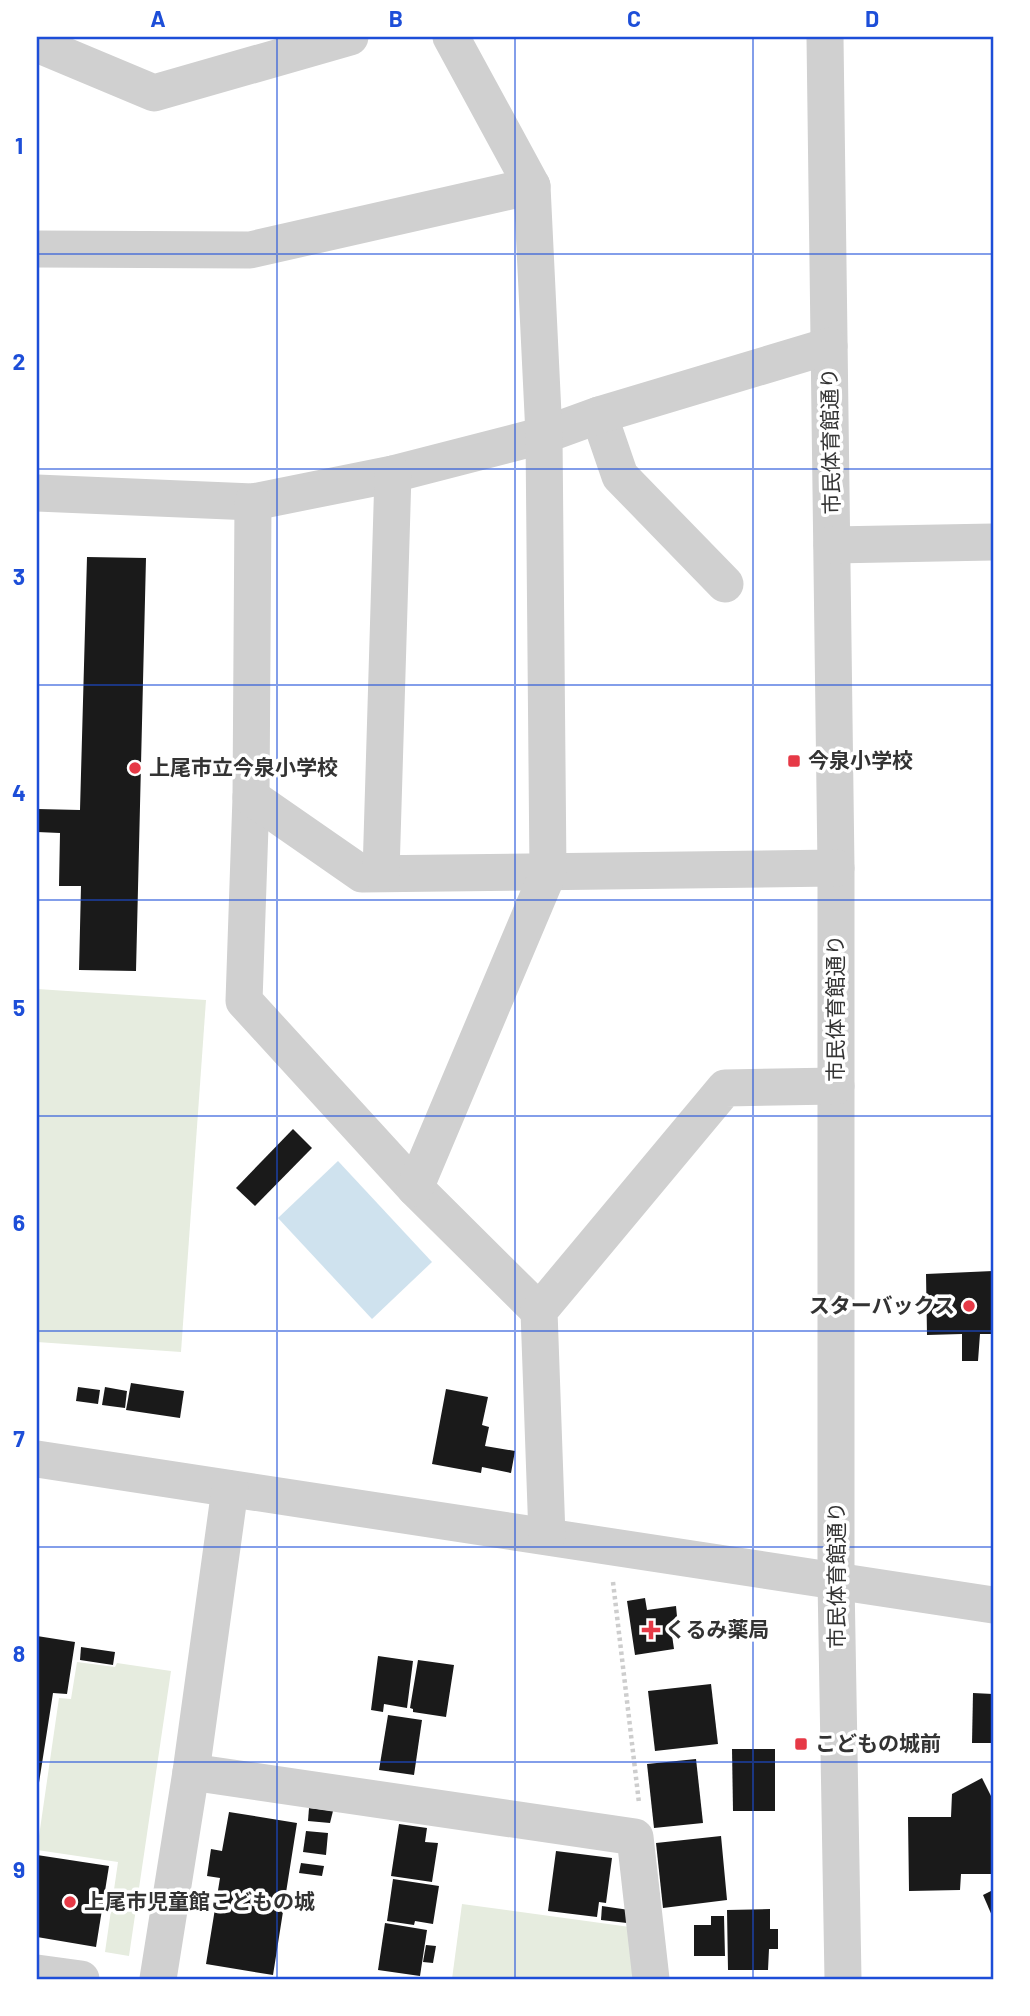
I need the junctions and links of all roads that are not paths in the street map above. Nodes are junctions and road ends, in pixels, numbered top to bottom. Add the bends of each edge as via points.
1 (350, 37) edge
2 (451, 37) edge
3 (825, 37) edge
4 (37, 44) edge
5 (531, 186) junction
6 (37, 249) edge
7 (830, 346) junction
8 (599, 415) junction
9 (544, 435) junction
10 (393, 474) junction
11 (37, 493) edge
12 (253, 502) junction
13 (993, 542) edge
14 (832, 545) junction
15 (725, 584) dead end
16 (251, 797) junction
17 (836, 868) junction
18 (381, 873) junction
19 (548, 873) junction
20 (836, 1086) junction
21 (415, 1188) junction
22 (538, 1311) junction
23 (37, 1459) edge
24 (230, 1489) junction
25 (547, 1536) junction
26 (836, 1581) junction
27 (993, 1605) edge
28 (191, 1772) junction
29 (37, 1973) edge
30 (81, 1979) edge
31 (158, 1979) edge
32 (651, 1979) edge
33 (843, 1979) edge

1 - 4 street via 154,93
2 - 5 street
3 - 7 street, 市民体育館通り
5 - 6 street via 250,250
5 - 9 street
7 - 8 street
7 - 14 street, 市民体育館通り
8 - 9 street
8 - 15 street via 620,476
9 - 10 street
9 - 19 street
10 - 12 street
10 - 18 street
11 - 12 street
12 - 16 street
13 - 14 street
14 - 17 street, 市民体育館通り
16 - 18 street via 362,873
16 - 21 street via 244,1001
17 - 19 street
17 - 20 street, 市民体育館通り
18 - 19 street
19 - 21 street
20 - 22 street via 725,1088
20 - 26 street, 市民体育館通り
21 - 22 street
22 - 25 street
23 - 24 street
24 - 25 street
24 - 28 street
25 - 26 street
26 - 27 street
26 - 33 street, 市民体育館通り
28 - 31 street
28 - 32 street via 635,1837
29 - 30 street

